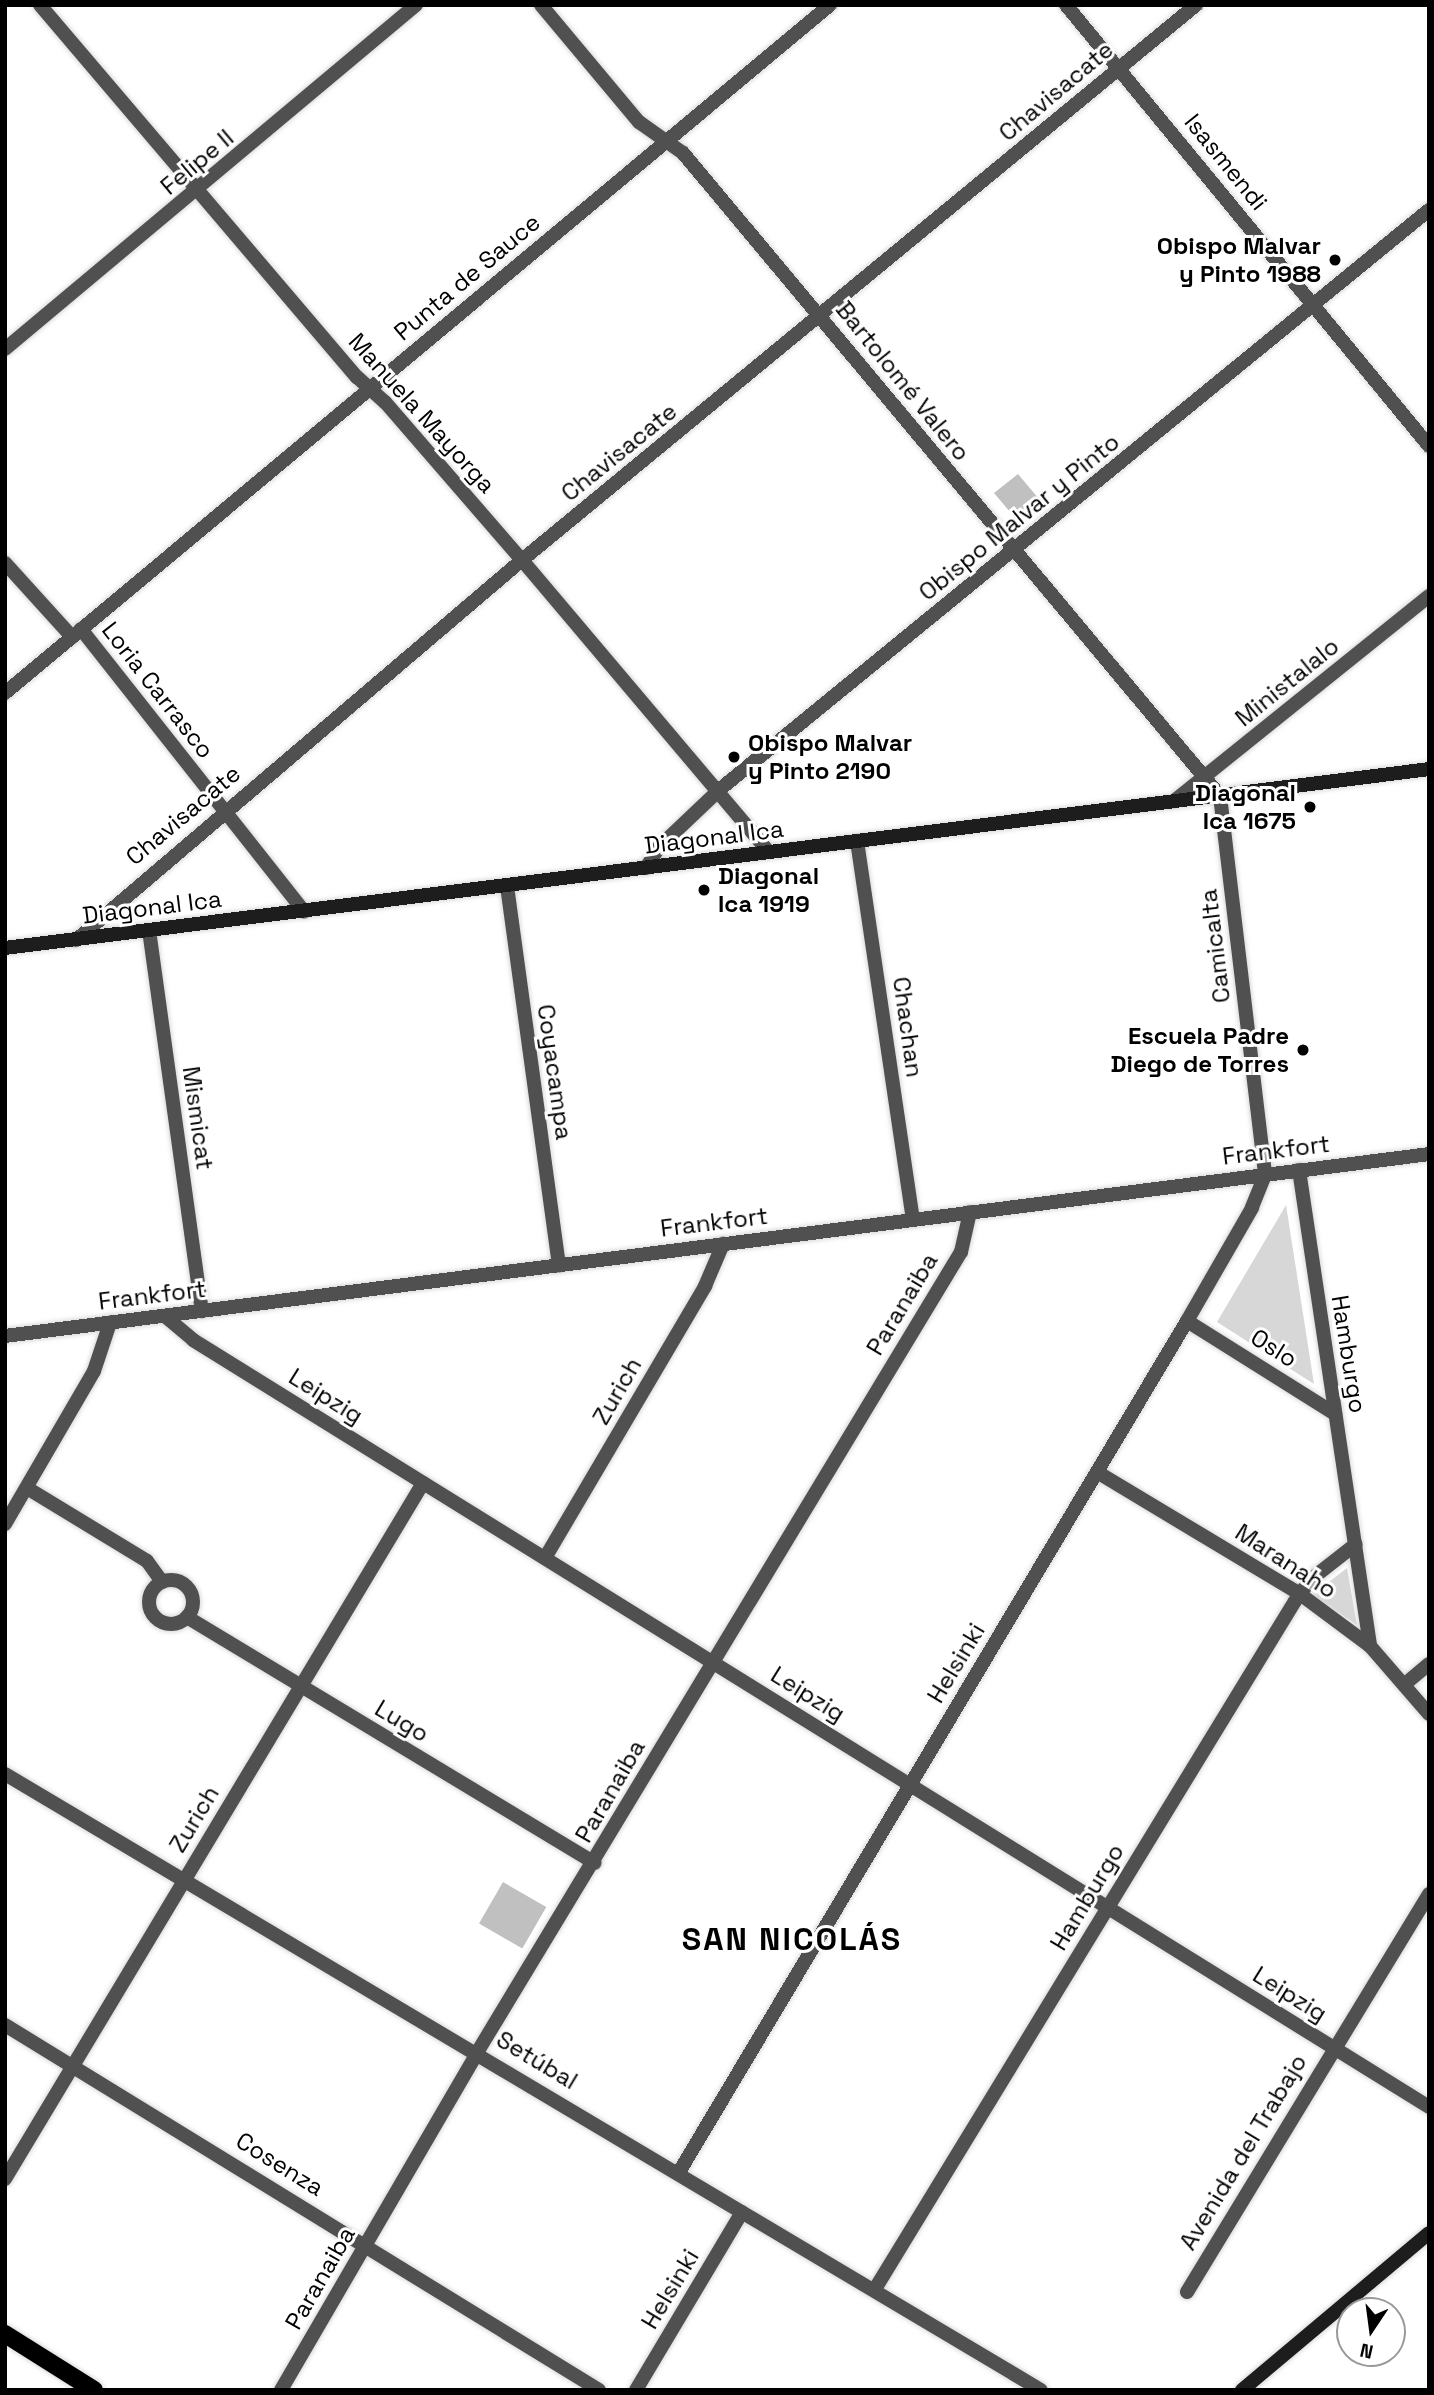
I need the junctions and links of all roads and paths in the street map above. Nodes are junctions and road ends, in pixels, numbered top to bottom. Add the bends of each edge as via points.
1 (40, 5) edge
2 (416, 5) edge
3 (541, 5) edge
4 (830, 5) edge
5 (1066, 5) edge
6 (1196, 5) edge
7 (1120, 68) junction
8 (666, 142) junction
9 (198, 192) junction
10 (1429, 210) edge
11 (1315, 306) junction
12 (822, 317) junction
13 (5, 349) edge
14 (369, 388) junction
15 (1429, 446) edge
16 (1013, 550) junction
17 (522, 560) junction
18 (5, 563) edge
19 (1429, 596) edge
20 (76, 633) junction
21 (5, 693) edge
22 (1429, 769) edge
23 (1207, 776) junction
24 (719, 790) junction
25 (1220, 796) junction
26 (1174, 801) junction
27 (224, 810) junction
28 (857, 842) junction
29 (768, 852) junction
30 (646, 868) junction
31 (507, 886) junction
32 (303, 911) junction
33 (149, 930) junction
34 (76, 940) junction
35 (5, 948) edge
36 (1429, 1154) edge
37 (1299, 1170) junction
38 (1265, 1175) junction
39 (970, 1212) junction
40 (913, 1220) junction
41 (723, 1244) junction
42 (559, 1265) junction
43 (202, 1311) junction
44 (166, 1317) junction
45 (1187, 1321) junction
46 (110, 1323) junction
47 (5, 1336) edge
48 (1335, 1414) junction
49 (1097, 1472) junction
50 (422, 1483) junction
51 (27, 1488) junction
52 (5, 1524) edge
53 (1356, 1544) junction
54 (545, 1558) junction
55 (162, 1582) junction
56 (1300, 1594) junction
57 (187, 1617) junction
58 (1370, 1646) junction
59 (712, 1662) junction
60 (1429, 1664) edge
61 (1405, 1684) junction
62 (300, 1686) junction
63 (1429, 1714) edge
64 (5, 1774) edge
65 (910, 1784) junction
66 (594, 1863) junction
67 (183, 1881) junction
68 (1429, 1894) edge
69 (1108, 1906) junction
70 (5, 2025) edge
71 (1332, 2048) junction
72 (478, 2051) junction
73 (74, 2064) junction
74 (1429, 2107) edge
75 (679, 2172) junction
76 (5, 2179) edge
77 (743, 2212) junction
78 (1429, 2233) edge
79 (366, 2244) junction
80 (876, 2289) junction
81 (1186, 2292) dead end
82 (5, 2334) edge
83 (94, 2390) edge
84 (281, 2390) edge
85 (600, 2390) edge
86 (636, 2390) edge
87 (1041, 2390) edge
88 (1242, 2390) edge

1 - 9 street, Manuela Mayorga
2 - 9 street, Felipe II
3 - 8 street, Bartolomé Valero via 639,122
4 - 8 street, Punta de Sauce
5 - 7 street, Isasmendi
6 - 7 street, Chavisacate
7 - 11 street, Isasmendi
7 - 12 street, Chavisacate
8 - 12 street, Bartolomé Valero via 683,153
8 - 14 street, Punta de Sauce
9 - 13 street, Felipe II
9 - 14 street, Manuela Mayorga
10 - 11 street, Obispo Malvar y Pinto
11 - 15 street, Isasmendi
11 - 16 street, Obispo Malvar y Pinto
12 - 16 street, Bartolomé Valero
12 - 17 street, Chavisacate
14 - 17 street, Manuela Mayorga
14 - 20 street, Punta de Sauce
16 - 23 street, Bartolomé Valero
16 - 24 street, Obispo Malvar y Pinto
17 - 24 street, Manuela Mayorga
17 - 27 street, Chavisacate
18 - 20 street, Loria Carrasco
19 - 23 street, Ministalalo
20 - 21 street, Punta de Sauce
20 - 27 street, Loria Carrasco
22 - 25 main road, Diagonal Ica
23 - 25 street, Bartolomé Valero
23 - 26 street, Ministalalo
24 - 29 street, Manuela Mayorga
24 - 30 street, Obispo Malvar y Pinto via 659,847
25 - 26 main road, Diagonal Ica
25 - 38 street, Camicalta
26 - 28 main road, Diagonal Ica
27 - 32 street, Loria Carrasco
27 - 34 street, Chavisacate
28 - 29 main road, Diagonal Ica
28 - 40 street, Chachan
29 - 30 main road, Diagonal Ica
30 - 31 main road, Diagonal Ica
31 - 32 main road, Diagonal Ica
31 - 42 street, Coyacampa
32 - 33 main road, Diagonal Ica
33 - 34 main road, Diagonal Ica
33 - 43 street, Mismicat
34 - 35 main road, Diagonal Ica
36 - 37 street, Frankfort
37 - 38 street, Frankfort
37 - 48 street, Hamburgo
38 - 39 street, Frankfort
38 - 45 street, Helsinki via 1252,1208
39 - 40 street, Frankfort
39 - 59 street, Paranaiba via 961,1252
40 - 41 street, Frankfort
41 - 42 street, Frankfort
41 - 54 street, Zurich via 705,1286
42 - 43 street, Frankfort
43 - 44 street, Frankfort
44 - 46 street, Frankfort
44 - 50 street, Leipzig via 193,1340
45 - 48 street, Oslo
45 - 49 street, Helsinki
46 - 47 street, Frankfort
46 - 51 street via 94,1371
48 - 53 street, Hamburgo
49 - 56 street, Maranaho
49 - 65 street, Helsinki
50 - 54 street, Leipzig
50 - 62 street, Zurich
51 - 52 street
51 - 55 street via 147,1561
53 - 56 street, Hamburgo
53 - 58 street, Hamburgo
54 - 59 street, Leipzig
55 - 57 street via 177,1581 189,1589 193,1604
55 - 57 street via 148,1598 154,1618 167,1625
56 - 58 street, Maranaho
56 - 69 street, Hamburgo
57 - 62 street, Lugo
58 - 61 street, Maranaho
59 - 65 street, Leipzig
59 - 66 street, Paranaiba
60 - 61 street
61 - 63 street, Maranaho
62 - 66 street, Lugo
62 - 67 street, Zurich
64 - 67 street, Setúbal
65 - 69 street, Leipzig
65 - 75 street, Helsinki
66 - 72 street, Paranaiba
67 - 72 street, Setúbal
67 - 73 street, Zurich
68 - 71 street, Avenida del Trabajo
69 - 71 street, Leipzig
69 - 80 street, Hamburgo
70 - 73 street, Cosenza
71 - 74 street, Leipzig
71 - 81 street, Avenida del Trabajo
72 - 75 street, Setúbal
72 - 79 street, Paranaiba
73 - 76 street, Zurich
73 - 79 street, Cosenza
75 - 77 street, Setúbal
77 - 80 street, Setúbal
77 - 86 street, Helsinki
78 - 88 main road
79 - 84 street, Paranaiba
79 - 85 street, Cosenza
80 - 87 street, Setúbal
82 - 83 main road

